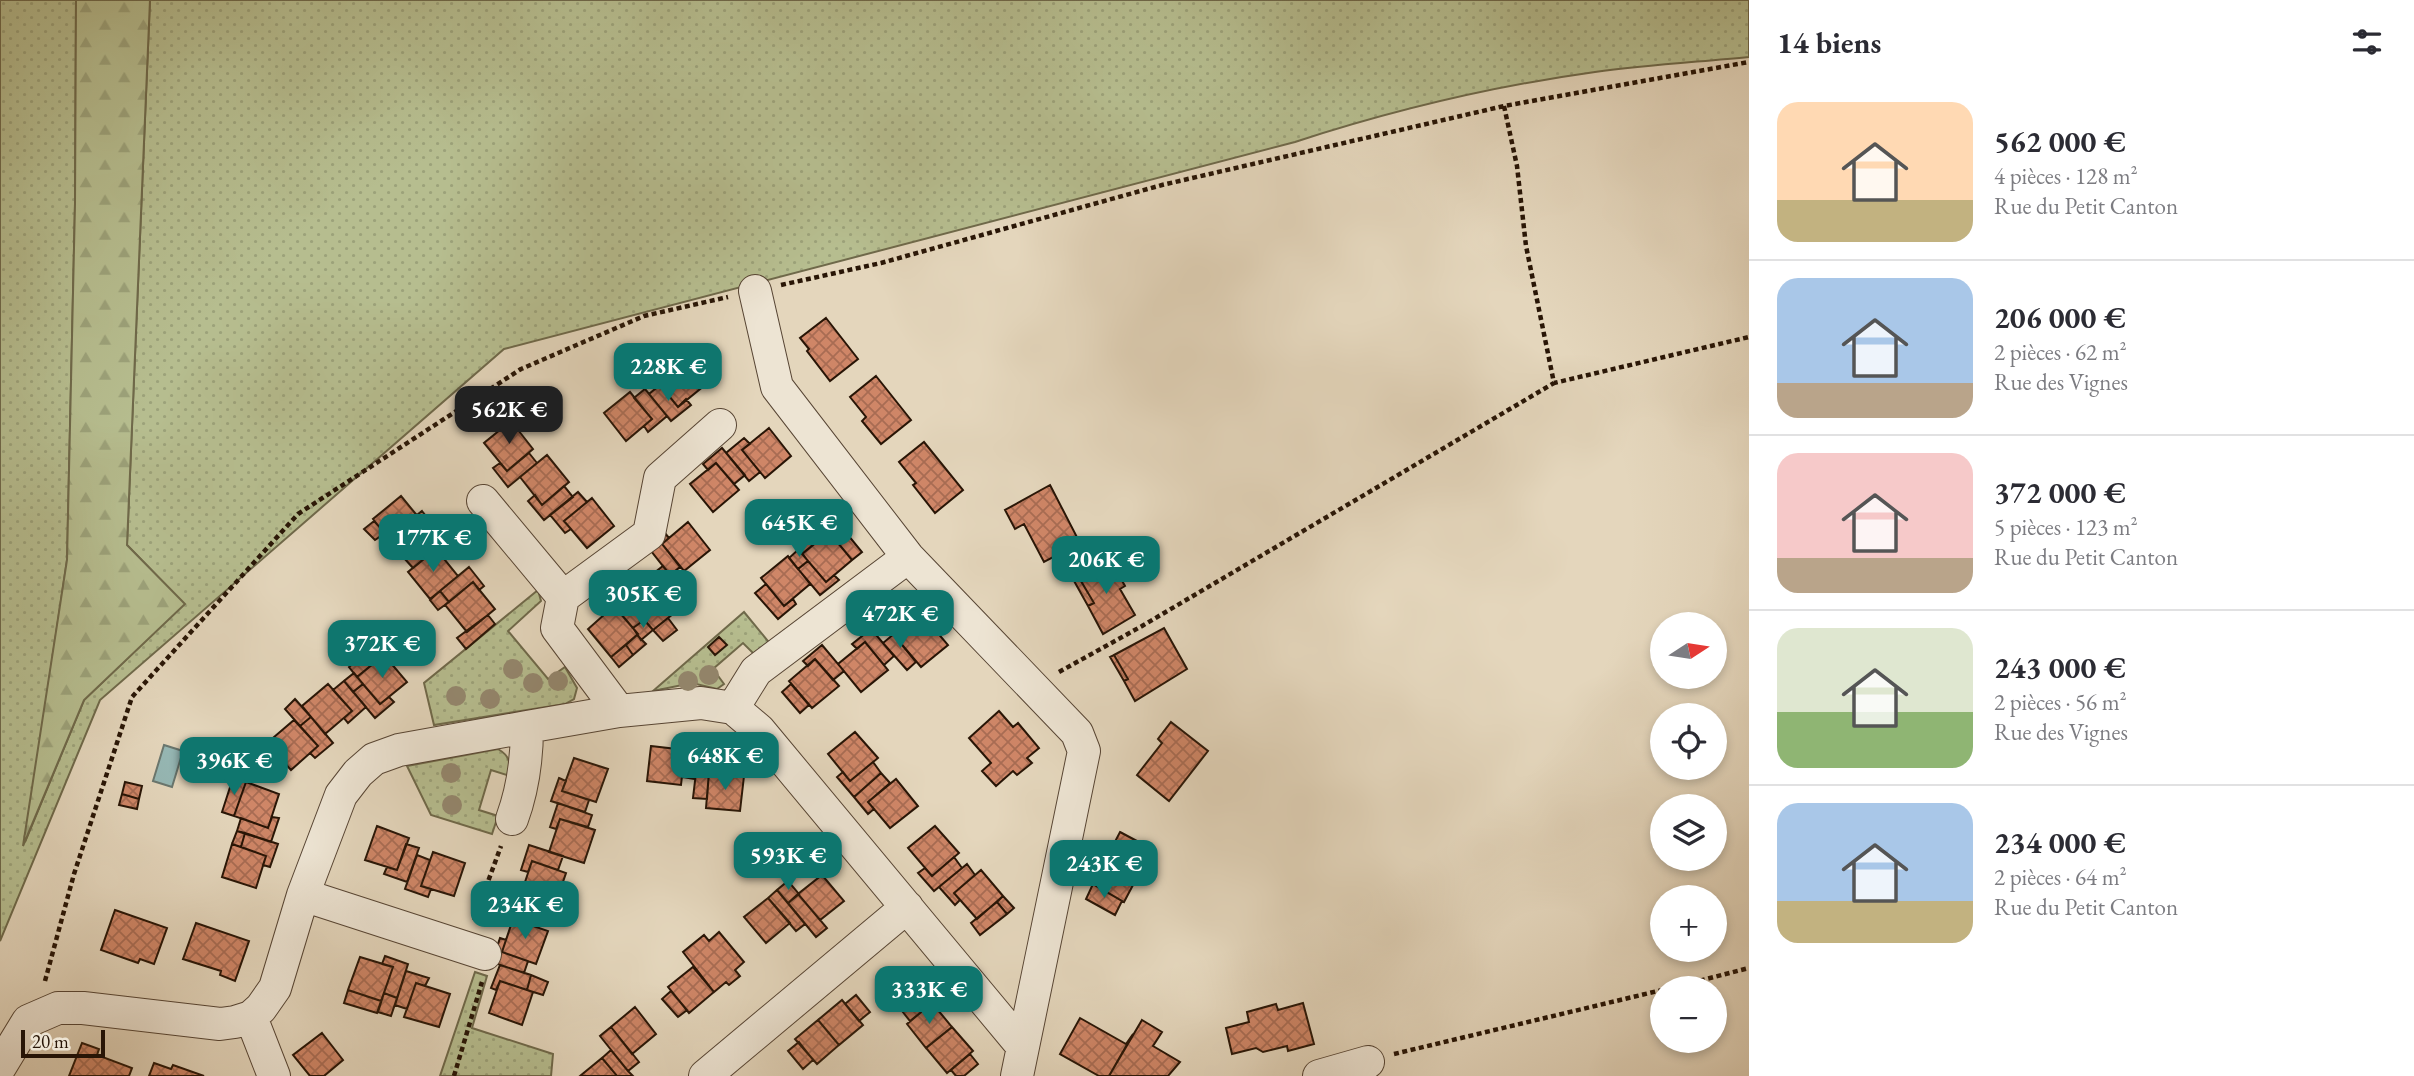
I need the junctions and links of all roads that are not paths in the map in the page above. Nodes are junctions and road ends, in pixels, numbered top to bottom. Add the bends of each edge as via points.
1 (755, 291) dead end
2 (720, 425) dead end
3 (483, 502) dead end
4 (908, 557) junction
5 (563, 597) junction
6 (733, 708) junction
7 (619, 712) junction
8 (527, 727) junction
9 (512, 819) road end
10 (303, 895) junction
11 (907, 907) junction
12 (474, 950) road end
13 (251, 1017) junction
14 (1020, 1061) edge
15 (1368, 1062) road end
16 (0, 1067) edge
17 (274, 1076) edge
18 (705, 1076) edge
19 (1319, 1076) edge

1 - 4 street via 777,387
2 - 5 street via 660,478 649,534
3 - 5 street
4 - 6 street via 755,671
4 - 14 street via 1077,733 1084,751
5 - 7 street via 557,628
6 - 7 street via 701,703
6 - 11 street via 759,730
7 - 8 street
8 - 9 street via 527,756
8 - 10 street via 398,750 374,759 341,795
10 - 12 street
10 - 13 street via 275,988
11 - 14 street
11 - 18 street
13 - 16 street via 219,1024 58,1008 29,1021
13 - 17 street
15 - 19 street

